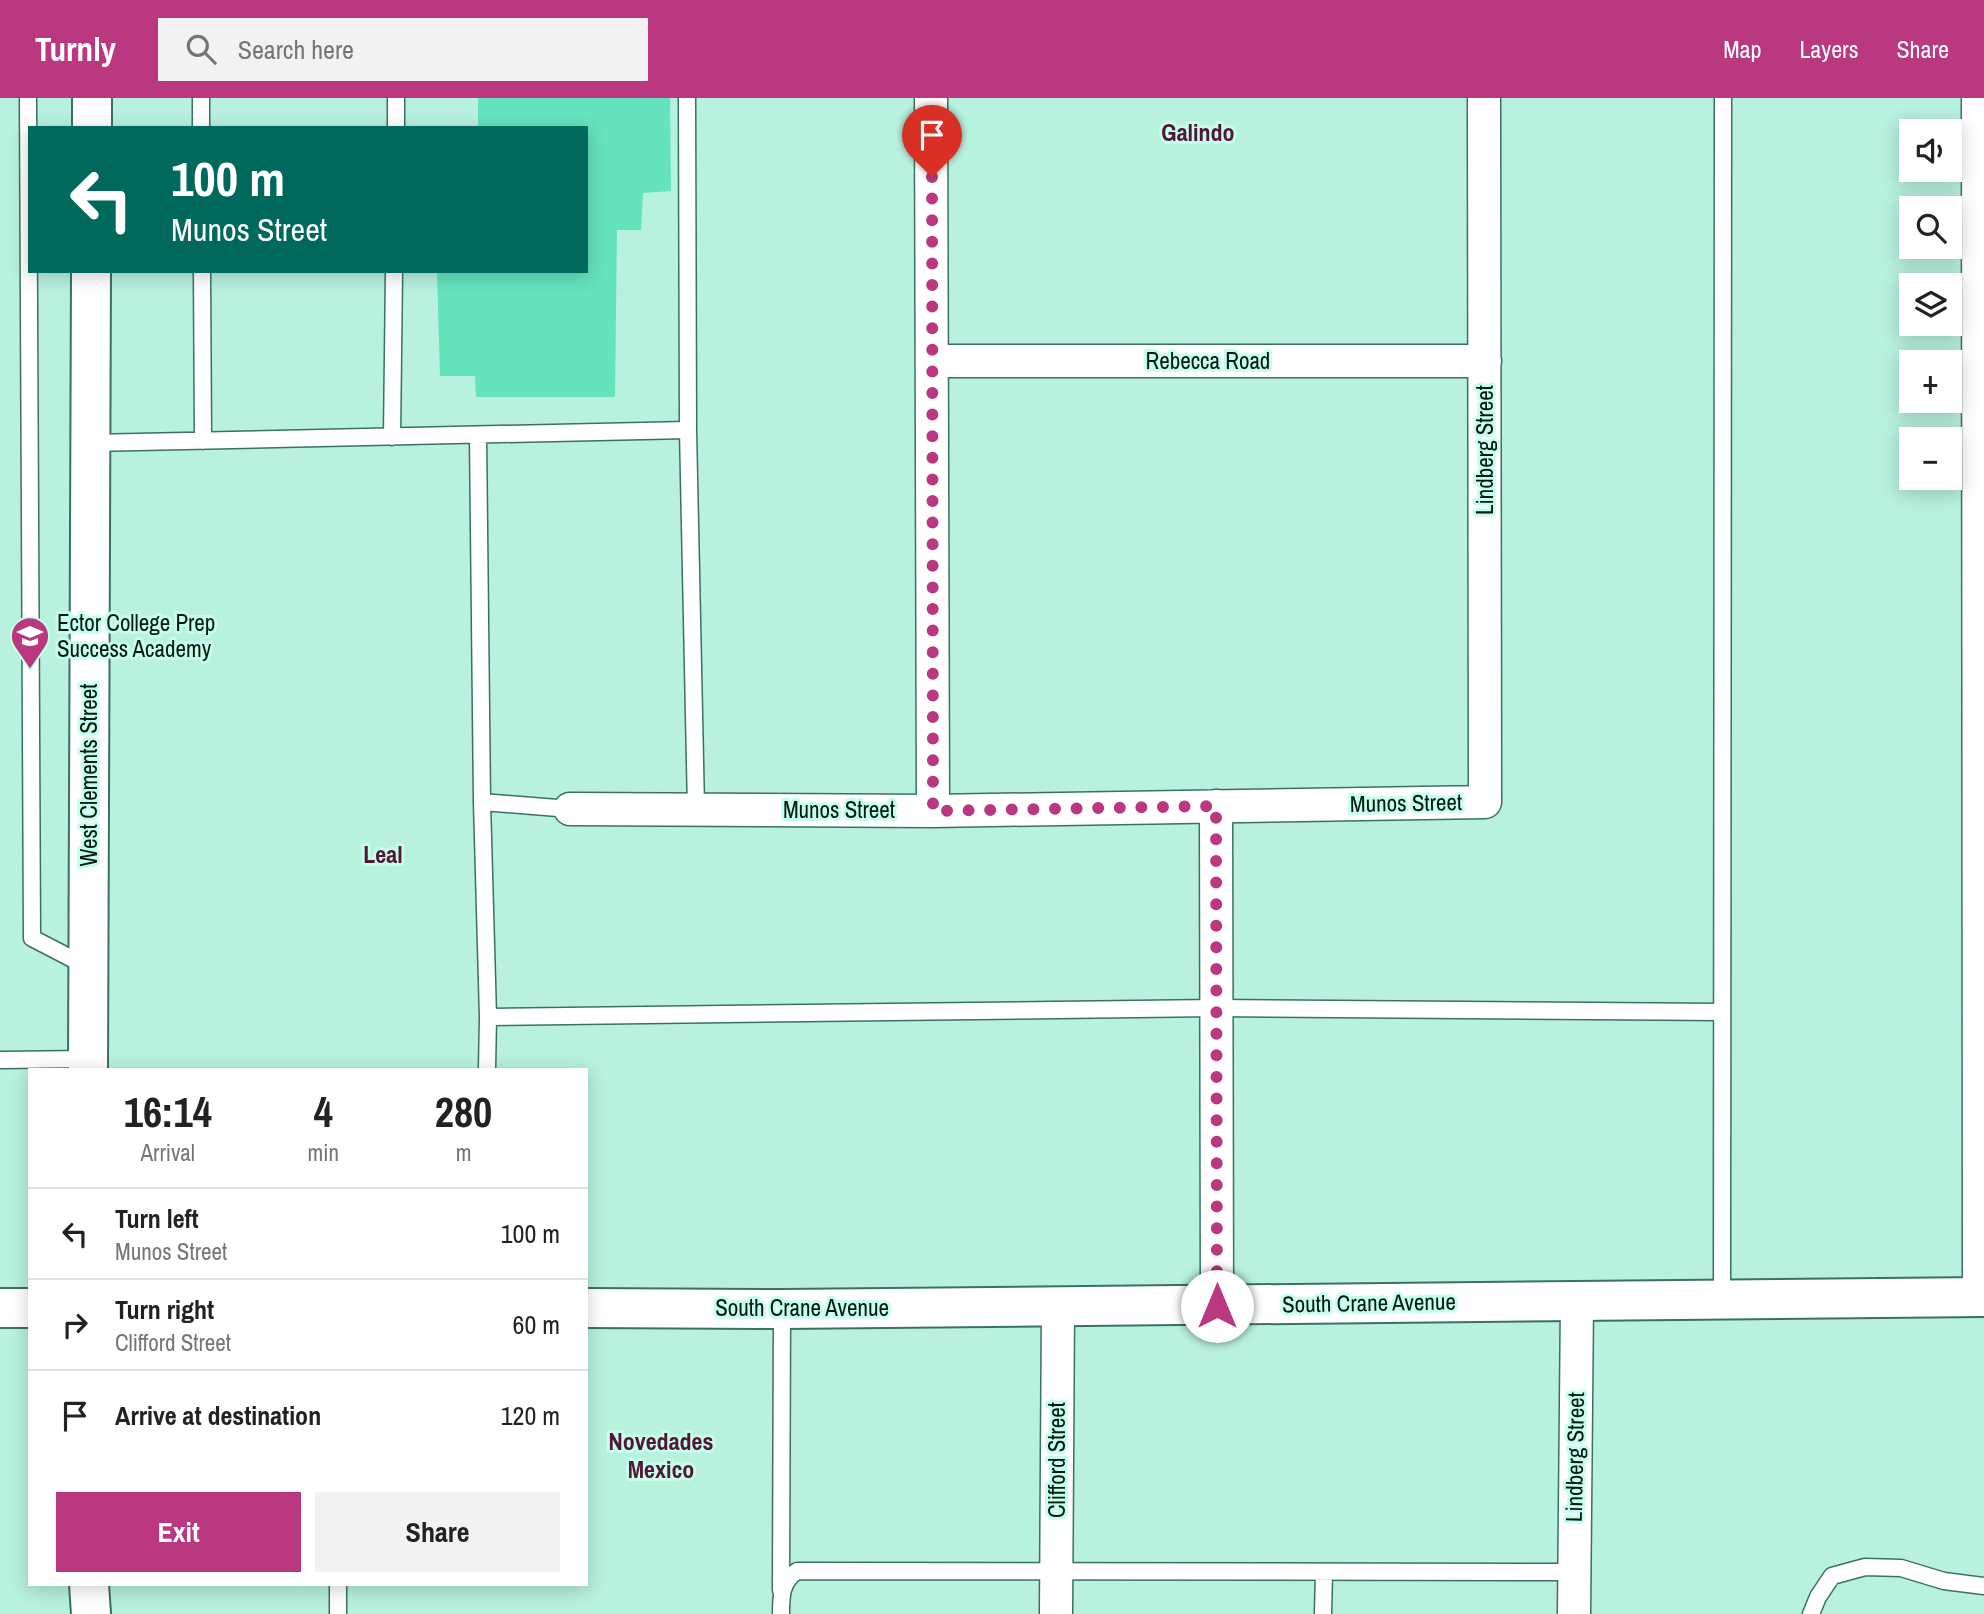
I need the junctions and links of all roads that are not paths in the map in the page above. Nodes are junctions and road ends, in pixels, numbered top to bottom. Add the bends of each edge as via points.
1 (27, 98) edge
2 (92, 98) edge
3 (201, 98) edge
4 (396, 98) edge
5 (687, 98) edge
6 (931, 98) edge
7 (1484, 98) edge
8 (1723, 98) edge
9 (1978, 98) edge
10 (92, 126) edge
11 (201, 126) edge
12 (396, 126) edge
13 (28, 266) edge
14 (28, 273) edge
15 (91, 273) edge
16 (202, 273) edge
17 (394, 273) edge
18 (932, 361) junction
19 (1485, 361) junction
20 (688, 430) junction
21 (478, 435) junction
22 (392, 437) junction
23 (204, 441) junction
24 (90, 443) junction
25 (482, 802) junction
26 (1485, 802) joint
27 (1216, 806) junction
28 (570, 809) joint
29 (696, 809) junction
30 (933, 811) junction
31 (89, 968) junction
32 (1216, 1008) junction
33 (1721, 1012) junction
34 (488, 1017) junction
35 (0, 1060) edge
36 (88, 1064) edge
37 (487, 1068) edge
38 (1982, 1297) edge
39 (1721, 1299) junction
40 (1577, 1300) junction
41 (1058, 1306) junction
42 (1217, 1306) junction
43 (0, 1308) edge
44 (28, 1308) edge
45 (588, 1308) edge
46 (782, 1309) junction
47 (1057, 1571) junction
48 (1324, 1572) junction
49 (1574, 1572) junction
50 (89, 1586) edge
51 (338, 1586) edge
52 (1984, 1586) edge
53 (781, 1593) junction
54 (91, 1614) edge
55 (338, 1614) edge
56 (781, 1614) edge
57 (1056, 1614) edge
58 (1323, 1614) edge
59 (1574, 1614) edge
60 (1811, 1614) edge

1 - 13 lane
2 - 10 main road
3 - 11 lane
4 - 12 lane
5 - 20 lane
6 - 18 street
7 - 19 street, Lindberg Street
8 - 33 lane
9 - 38 street
14 - 31 lane via 32,938
15 - 24 main road, West Clements Street
16 - 23 lane
17 - 22 lane
18 - 19 street, Rebecca Road
18 - 30 street
19 - 26 street, Lindberg Street
20 - 21 lane
20 - 29 lane
21 - 22 lane
21 - 25 lane
22 - 23 lane
23 - 24 lane
24 - 31 main road, West Clements Street
25 - 28 lane
25 - 34 lane
26 - 27 street, Munos Street
27 - 30 street, Munos Street
27 - 32 street
28 - 29 street, Munos Street
29 - 30 street, Munos Street
31 - 36 main road, West Clements Street
32 - 33 lane
32 - 34 lane
32 - 42 street
33 - 39 lane
34 - 37 lane
35 - 36 lane
38 - 39 main road, South Crane Avenue
39 - 40 main road, South Crane Avenue
40 - 42 main road, South Crane Avenue
40 - 49 street, Lindberg Street
41 - 42 main road, South Crane Avenue
41 - 46 main road, South Crane Avenue
41 - 47 street, Clifford Street
43 - 44 main road
45 - 46 main road, South Crane Avenue
46 - 53 lane
47 - 48 lane
47 - 53 lane via 797,1571 788,1577
47 - 57 street, Clifford Street
48 - 49 lane
48 - 58 lane
49 - 59 street, Lindberg Street
50 - 54 main road
51 - 55 lane
52 - 60 lane via 1901,1569 1865,1567 1832,1576
53 - 56 lane

